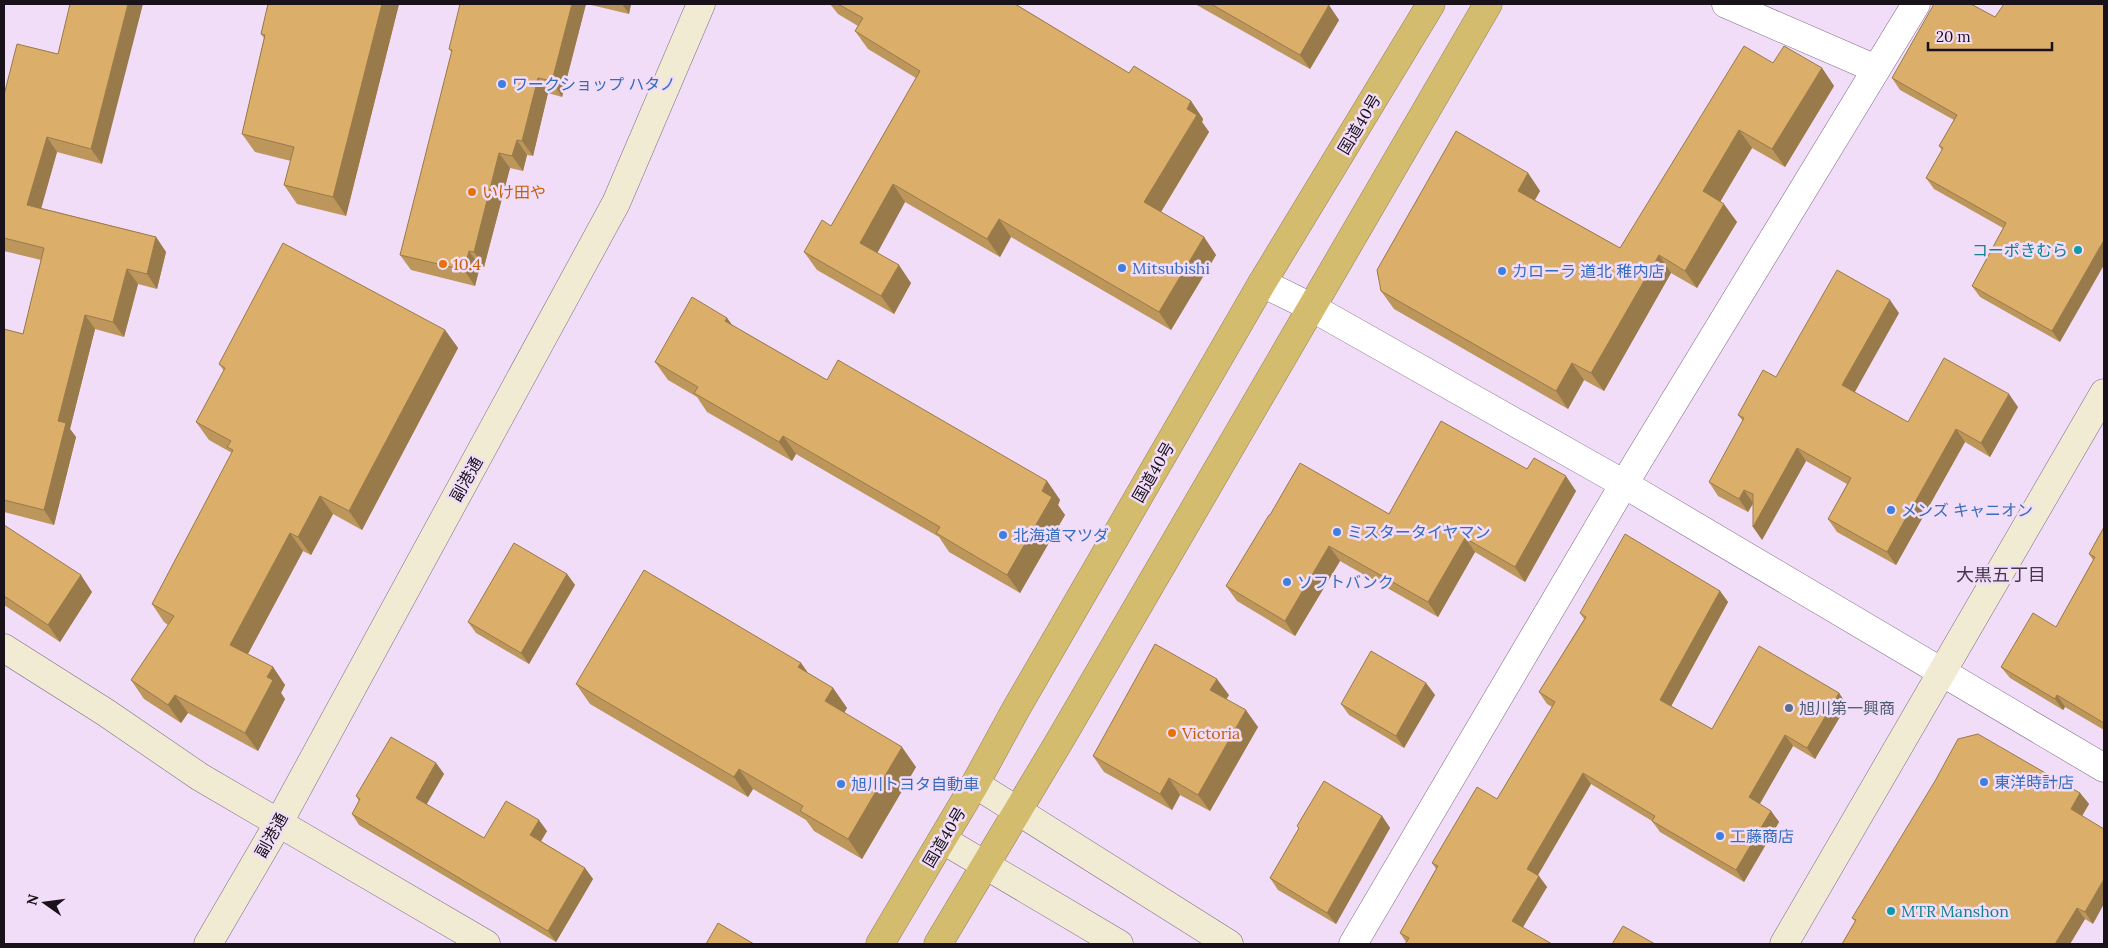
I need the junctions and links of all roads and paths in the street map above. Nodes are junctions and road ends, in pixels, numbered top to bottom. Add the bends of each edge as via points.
1 (701, 4) edge
2 (1430, 4) edge
3 (1488, 4) edge
4 (1726, 4) edge
5 (1916, 4) edge
6 (1876, 69) junction
7 (1262, 283) junction
8 (1311, 307) junction
9 (2104, 393) edge
10 (1624, 484) junction
11 (4, 648) edge
12 (1943, 672) junction
13 (2104, 768) edge
14 (975, 784) junction
15 (1017, 810) junction
16 (278, 824) junction
17 (943, 840) junction
18 (985, 865) junction
19 (208, 944) edge
20 (486, 944) edge
21 (880, 944) edge
22 (938, 944) edge
23 (1119, 944) edge
24 (1229, 944) edge
25 (1353, 944) edge
26 (1784, 944) edge

1 - 16 street, 副港通 via 616,203
2 - 7 highway, 国道40号
3 - 8 highway
4 - 6 street
5 - 6 street
6 - 10 street
7 - 8 street
7 - 14 highway, 国道40号
8 - 10 street
8 - 15 highway
9 - 12 street
10 - 12 street
10 - 25 street
11 - 16 street via 200,777
12 - 13 street
12 - 26 street
14 - 15 street
14 - 17 highway, 国道40号
15 - 18 highway
15 - 24 street
16 - 19 street, 副港通
16 - 20 street
17 - 18 street
17 - 21 highway, 国道40号
18 - 22 highway
18 - 23 street

